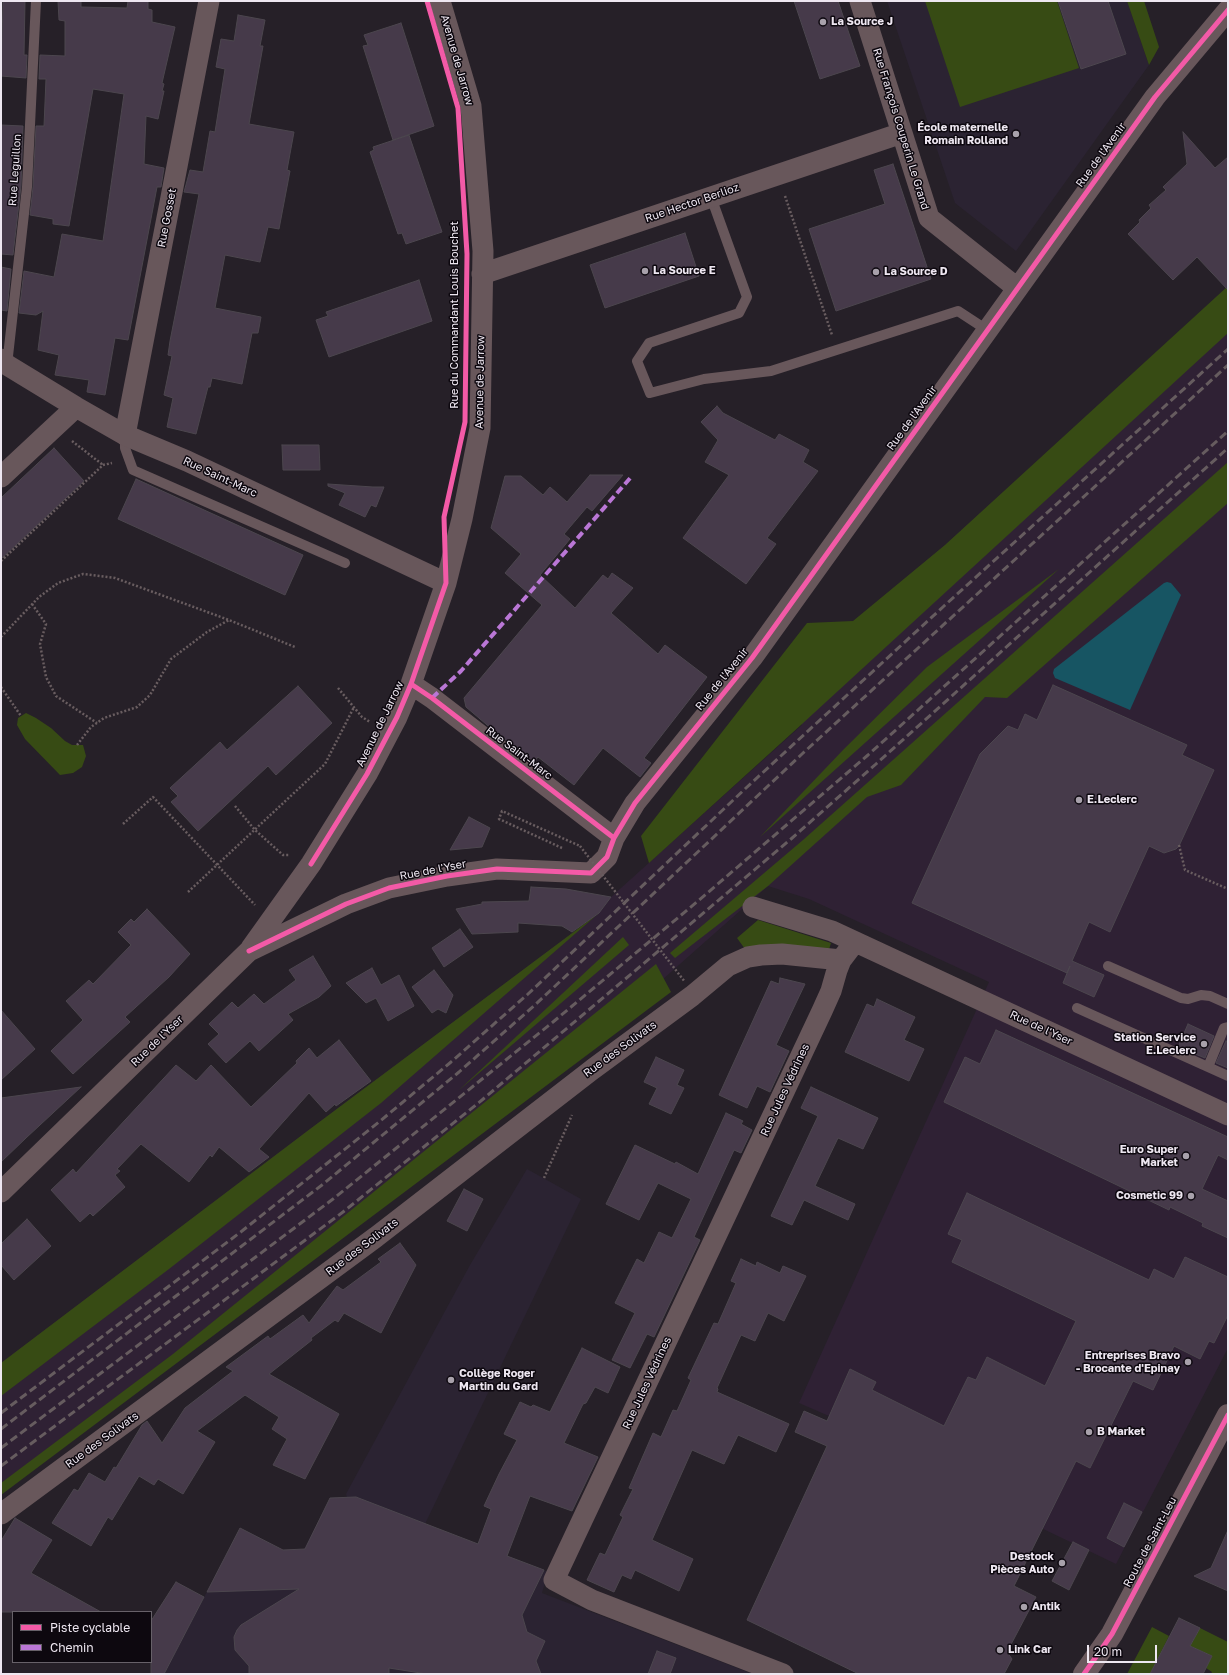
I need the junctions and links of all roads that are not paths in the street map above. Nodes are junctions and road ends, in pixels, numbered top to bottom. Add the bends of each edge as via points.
1 (36, 1) edge
2 (209, 1) edge
3 (440, 1) edge
4 (860, 1) edge
5 (1224, 1) edge
6 (1228, 4) edge
7 (1228, 10) edge
8 (902, 132) junction
9 (711, 197) junction
10 (482, 274) junction
11 (1018, 288) junction
12 (987, 330) junction
13 (4, 362) edge
14 (76, 407) junction
15 (125, 435) junction
16 (1, 477) edge
17 (345, 563) dead end
18 (446, 583) junction
19 (411, 684) junction
20 (614, 838) junction
21 (753, 907) dead end
22 (854, 942) junction
23 (249, 951) junction
24 (841, 960) junction
25 (1108, 966) dead end
26 (1228, 1004) edge
27 (1077, 1008) dead end
28 (1228, 1027) edge
29 (1208, 1067) junction
30 (1228, 1076) edge
31 (1228, 1115) edge
32 (1, 1192) edge
33 (1228, 1415) edge
34 (1, 1514) edge
35 (1112, 1634) junction
36 (783, 1674) edge
37 (1084, 1674) edge
38 (1098, 1674) edge

1 - 13 lane, Rue Leguillon via 27,187
2 - 15 street, Rue Gosset
3 - 10 street, Avenue de Jarrow via 470,106 483,251
4 - 8 street, Rue François Couperin Le Grand
5 - 6 street
7 - 11 street, Rue de l'Avenir via 1155,97
8 - 9 street, Rue Hector Berlioz
8 - 11 street, Rue François Couperin Le Grand via 929,218
9 - 10 street, Rue Hector Berlioz
9 - 12 lane via 748,297 739,313 649,343 637,361 650,393 704,379 771,371 958,311
10 - 18 street, Avenue de Jarrow via 480,428
11 - 12 street, Rue de l'Avenir
12 - 20 street, Rue de l'Avenir via 752,658 635,803
13 - 14 street, Rue Saint-Marc
14 - 15 street, Rue Saint-Marc
14 - 16 street
15 - 17 lane via 124,448 133,470
15 - 18 street, Rue Saint-Marc
18 - 19 street, Avenue de Jarrow
19 - 20 street, Rue Saint-Marc
19 - 23 street, Avenue de Jarrow via 367,774 311,864
20 - 23 street, Rue de l'Yser via 607,857 591,874 497,869 390,888 346,904
21 - 22 street, Rue de l'Yser via 832,931
22 - 24 street
22 - 31 street, Rue de l'Yser
23 - 32 street, Rue de l'Yser
24 - 34 street, Rue des Solivats via 782,954 761,955 738,961 719,973 376,1237
24 - 36 street, Rue Jules Védrines via 822,1011 554,1580 592,1600
25 - 26 lane via 1180,998 1210,996
27 - 29 lane
28 - 29 lane via 1224,1028
29 - 30 lane
33 - 35 main road, Route de Saint-Leu
35 - 37 main road, Route de Saint-Leu
35 - 38 main road, Route de Saint-Leu

